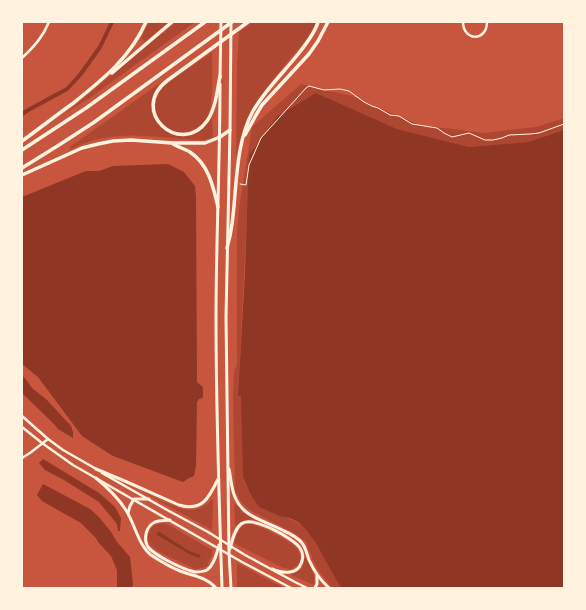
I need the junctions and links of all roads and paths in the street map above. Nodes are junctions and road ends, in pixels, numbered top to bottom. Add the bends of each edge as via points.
1 (49, 22) edge
2 (146, 22) edge
3 (172, 22) edge
4 (205, 22) edge
5 (221, 22) edge
6 (232, 22) edge
7 (248, 22) edge
8 (318, 22) edge
9 (328, 22) edge
10 (463, 22) edge
11 (488, 22) edge
12 (22, 58) edge
13 (220, 76) junction
14 (101, 80) junction
15 (564, 124) edge
16 (230, 130) junction
17 (220, 137) junction
18 (22, 140) edge
19 (242, 142) junction
20 (172, 143) junction
21 (22, 150) edge
22 (22, 168) edge
23 (22, 176) edge
24 (239, 184) dead end
25 (218, 207) junction
26 (227, 248) junction
27 (22, 416) edge
28 (22, 427) edge
29 (48, 439) junction
30 (42, 443) junction
31 (22, 458) edge
32 (228, 458) junction
33 (96, 469) junction
34 (96, 478) junction
35 (218, 478) junction
36 (134, 499) junction
37 (149, 499) junction
38 (128, 513) junction
39 (170, 520) junction
40 (220, 541) junction
41 (229, 553) junction
42 (272, 569) junction
43 (317, 575) junction
44 (216, 588) edge
45 (222, 588) edge
46 (231, 588) edge
47 (291, 588) edge
48 (307, 588) edge
49 (315, 588) edge
50 (329, 588) edge

1 - 12 main road via 39,40
2 - 14 highway via 134,44
3 - 14 highway
4 - 21 highway via 80,112
5 - 13 main road
6 - 16 main road
6 - 22 highway via 104,115
7 - 13 highway via 158,90 154,108 155,115 163,127 173,133 189,134 203,125 213,110
8 - 19 highway via 305,46 253,111
9 - 19 highway via 309,54 262,105
10 - 11 main road via 465,32 474,36 482,35
13 - 17 main road
14 - 18 highway via 40,129
15 - 24 path via 539,133 509,135 493,140 485,140 468,133 452,137 437,128 412,124 399,116 390,115 349,91 324,90 309,86 261,138 249,165 246,185
16 - 17 highway
16 - 26 main road
17 - 20 highway via 205,143
17 - 25 main road
19 - 26 highway
20 - 23 highway via 131,140 98,144 82,148
20 - 25 highway via 190,152 206,169
25 - 35 main road
26 - 32 main road
27 - 29 main road
28 - 30 main road
29 - 30 main road
29 - 33 main road
30 - 31 main road
30 - 34 main road
32 - 41 main road
32 - 43 main road via 235,497 240,506 249,514 280,528 300,541
33 - 35 main road via 185,507 196,506 206,500
33 - 37 main road
34 - 36 main road
34 - 38 main road via 120,500
35 - 40 main road
36 - 37 main road
36 - 38 main road
36 - 39 main road
37 - 42 main road
38 - 44 main road via 150,554 180,571 208,581
39 - 40 main road via 152,524 146,533 147,544 160,556 191,571 208,569
39 - 47 main road
40 - 45 main road
41 - 42 main road via 235,532 242,524 253,522 264,526 289,539 302,551 301,565 295,570 290,572
41 - 46 main road
42 - 48 main road
43 - 49 main road
43 - 50 main road

